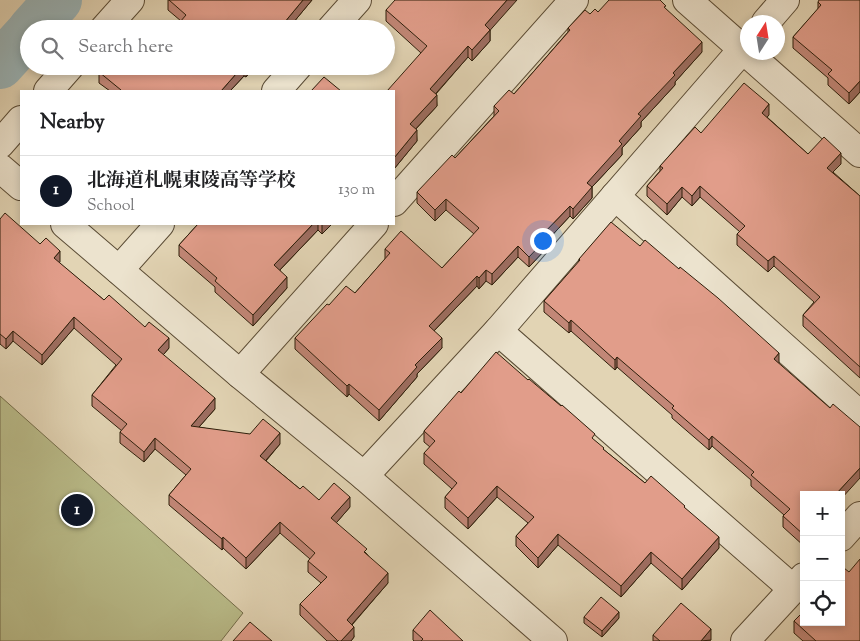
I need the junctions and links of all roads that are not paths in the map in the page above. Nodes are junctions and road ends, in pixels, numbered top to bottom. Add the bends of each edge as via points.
1 (130, 0) edge
2 (357, 0) edge
3 (574, 0) edge
4 (687, 0) edge
5 (786, 0) edge
6 (772, 15) edge
7 (112, 20) edge
8 (339, 20) edge
9 (740, 42) edge
10 (740, 52) edge
11 (760, 60) edge
12 (62, 75) edge
13 (290, 75) edge
14 (49, 90) edge
15 (277, 90) edge
16 (20, 121) edge
17 (0, 144) edge
18 (860, 153) edge
19 (0, 168) edge
20 (20, 185) edge
21 (614, 196) junction
22 (395, 201) edge
23 (66, 225) edge
24 (159, 225) edge
25 (373, 225) edge
26 (119, 270) junction
27 (498, 331) junction
28 (240, 374) junction
29 (860, 415) edge
30 (364, 476) junction
31 (860, 516) edge
32 (842, 536) edge
33 (798, 583) edge
34 (553, 641) edge
35 (745, 641) edge

1 - 7 street
2 - 8 street
3 - 22 street
4 - 9 street
5 - 6 street
10 - 21 street
11 - 18 street
12 - 14 street
13 - 15 street
16 - 17 street
19 - 20 street
21 - 27 street
21 - 29 street
23 - 26 street
24 - 26 street
25 - 28 street
26 - 28 street
27 - 30 street
27 - 33 street
28 - 30 street
30 - 34 street
31 - 32 street
33 - 35 street

